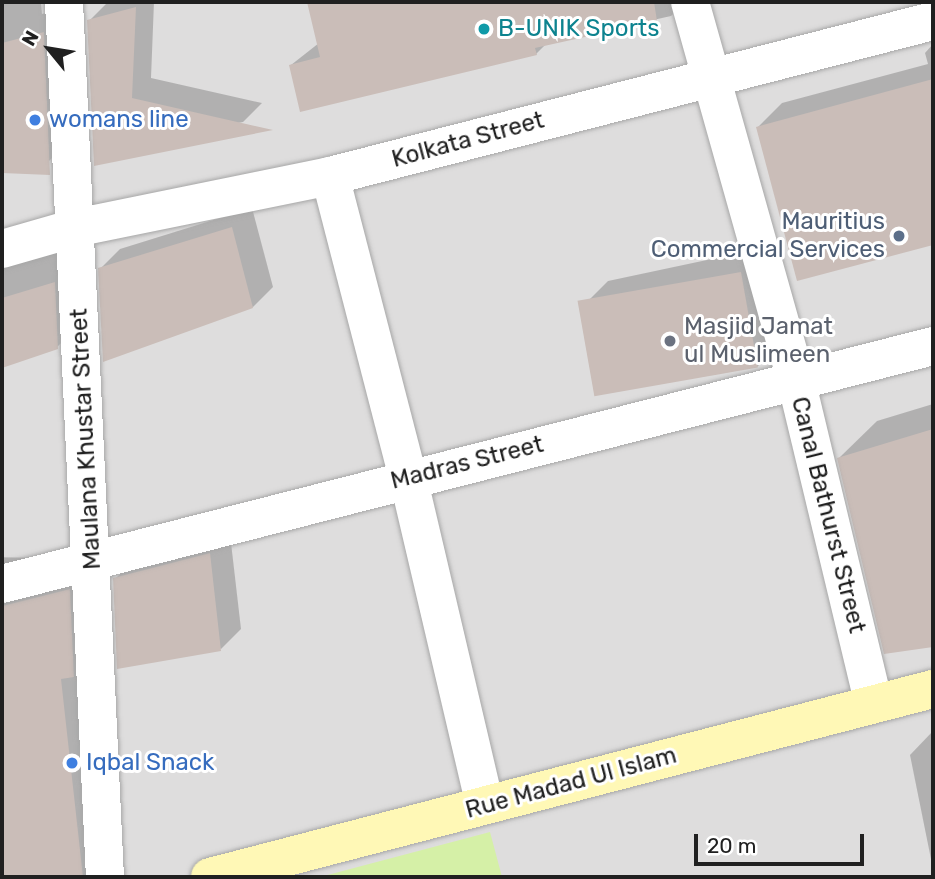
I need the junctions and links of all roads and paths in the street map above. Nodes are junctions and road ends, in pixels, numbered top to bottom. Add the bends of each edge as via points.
1 (64, 2) edge
2 (690, 2) edge
3 (933, 21) edge
4 (710, 76) junction
5 (330, 176) junction
6 (75, 228) junction
7 (2, 249) edge
8 (933, 346) edge
9 (796, 380) junction
10 (408, 477) junction
11 (92, 558) junction
12 (2, 584) edge
13 (933, 689) edge
14 (874, 704) junction
15 (485, 805) junction
16 (106, 877) edge
17 (210, 877) edge

1 - 6 street, Maulana Khustar Street
2 - 4 street, Canal Bathurst Street
3 - 4 street, Kolkata Street
4 - 5 street, Kolkata Street
4 - 9 street, Canal Bathurst Street
5 - 6 street, Kolkata Street
5 - 10 street
6 - 7 street, Kolkata Street
6 - 11 street, Maulana Khustar Street
8 - 9 street, Madras Street
9 - 10 street, Madras Street
9 - 14 street, Canal Bathurst Street
10 - 11 street, Madras Street
10 - 15 street
11 - 12 street, Madras Street
11 - 16 street, Maulana Khustar Street
13 - 14 main road, Rue Madad Ul Islam
14 - 15 main road, Rue Madad Ul Islam
15 - 17 main road, Rue Madad Ul Islam

